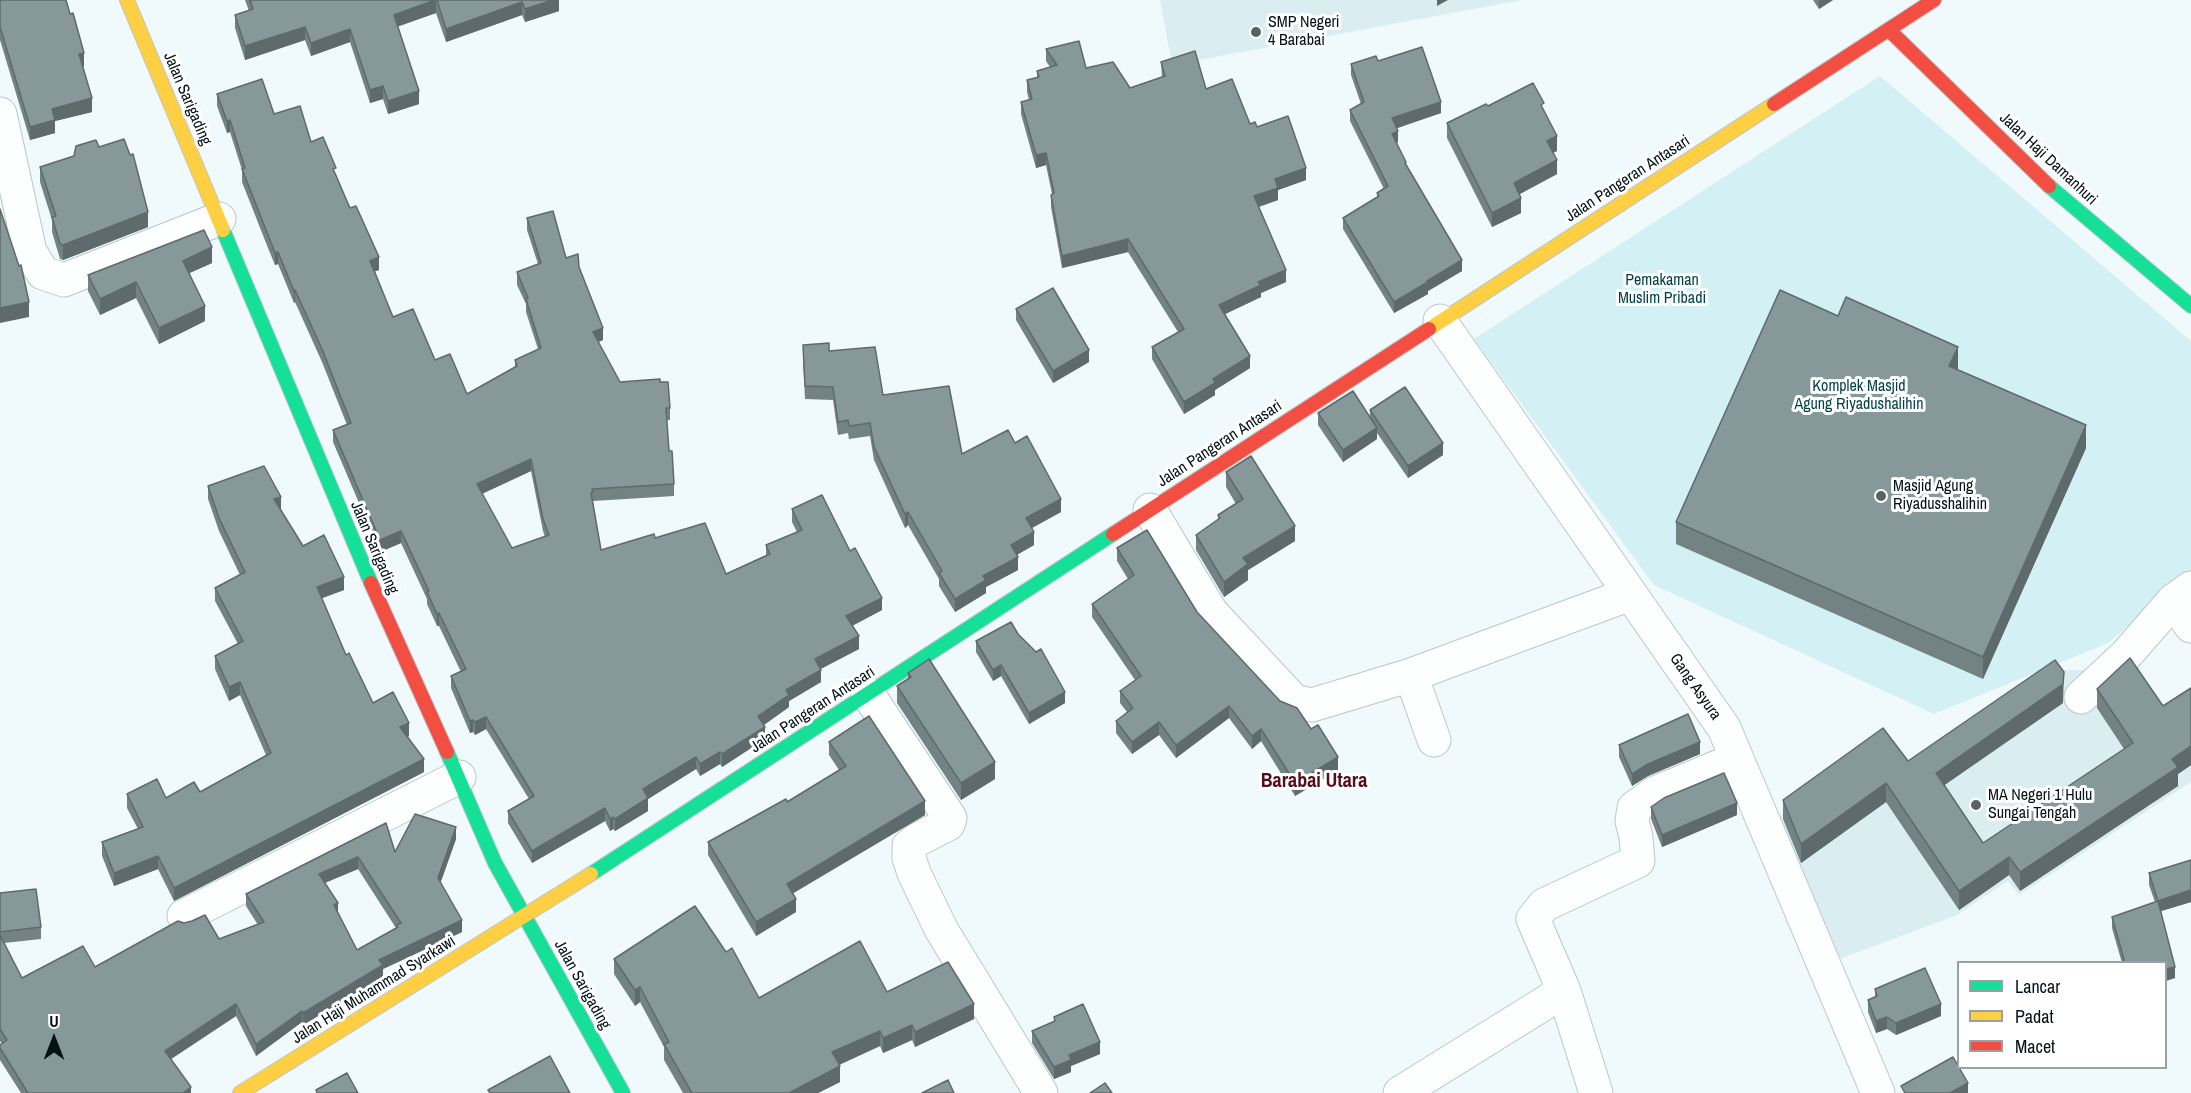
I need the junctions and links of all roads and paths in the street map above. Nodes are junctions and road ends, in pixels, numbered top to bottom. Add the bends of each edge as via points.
1 (127, 0) edge
2 (1934, 0) edge
3 (1889, 30) junction
4 (0, 114) edge
5 (219, 219) junction
6 (2191, 306) edge
7 (1440, 321) junction
8 (1150, 510) junction
9 (1630, 594) junction
10 (2185, 605) edge
11 (1411, 675) junction
12 (868, 694) junction
13 (2081, 697) dead end
14 (1434, 740) dead end
15 (1737, 759) junction
16 (459, 777) junction
17 (184, 916) dead end
18 (524, 916) junction
19 (1564, 992) junction
20 (240, 1093) edge
21 (623, 1093) edge
22 (1041, 1093) edge
23 (1400, 1093) edge
24 (1596, 1093) edge
25 (1878, 1093) edge

1 - 5 main road, Jalan Sarigading
2 - 3 main road, Jalan Pangeran Antasari
3 - 6 main road, Jalan Haji Damanhuri via 2058,195
3 - 7 main road, Jalan Pangeran Antasari
4 - 5 street via 30,252 44,273 64,280
5 - 16 main road, Jalan Sarigading via 390,628
7 - 8 main road, Jalan Pangeran Antasari
7 - 9 street, Gang Asyura
8 - 11 street via 1211,612 1294,701 1312,705
8 - 12 main road, Jalan Pangeran Antasari
9 - 11 street
9 - 15 street, Gang Asyura via 1724,728
10 - 13 street
11 - 14 street
12 - 18 main road, Jalan Pangeran Antasari
12 - 22 street via 950,818 948,824 909,846 914,873 941,929
15 - 19 street via 1655,793 1634,808 1638,861 1544,904 1533,919
15 - 25 street, Gang Asyura
16 - 17 street
16 - 18 main road, Jalan Sarigading via 495,863
18 - 20 main road, Jalan Haji Muhammad Syarkawi
18 - 21 main road, Jalan Sarigading
19 - 23 street
19 - 24 street

